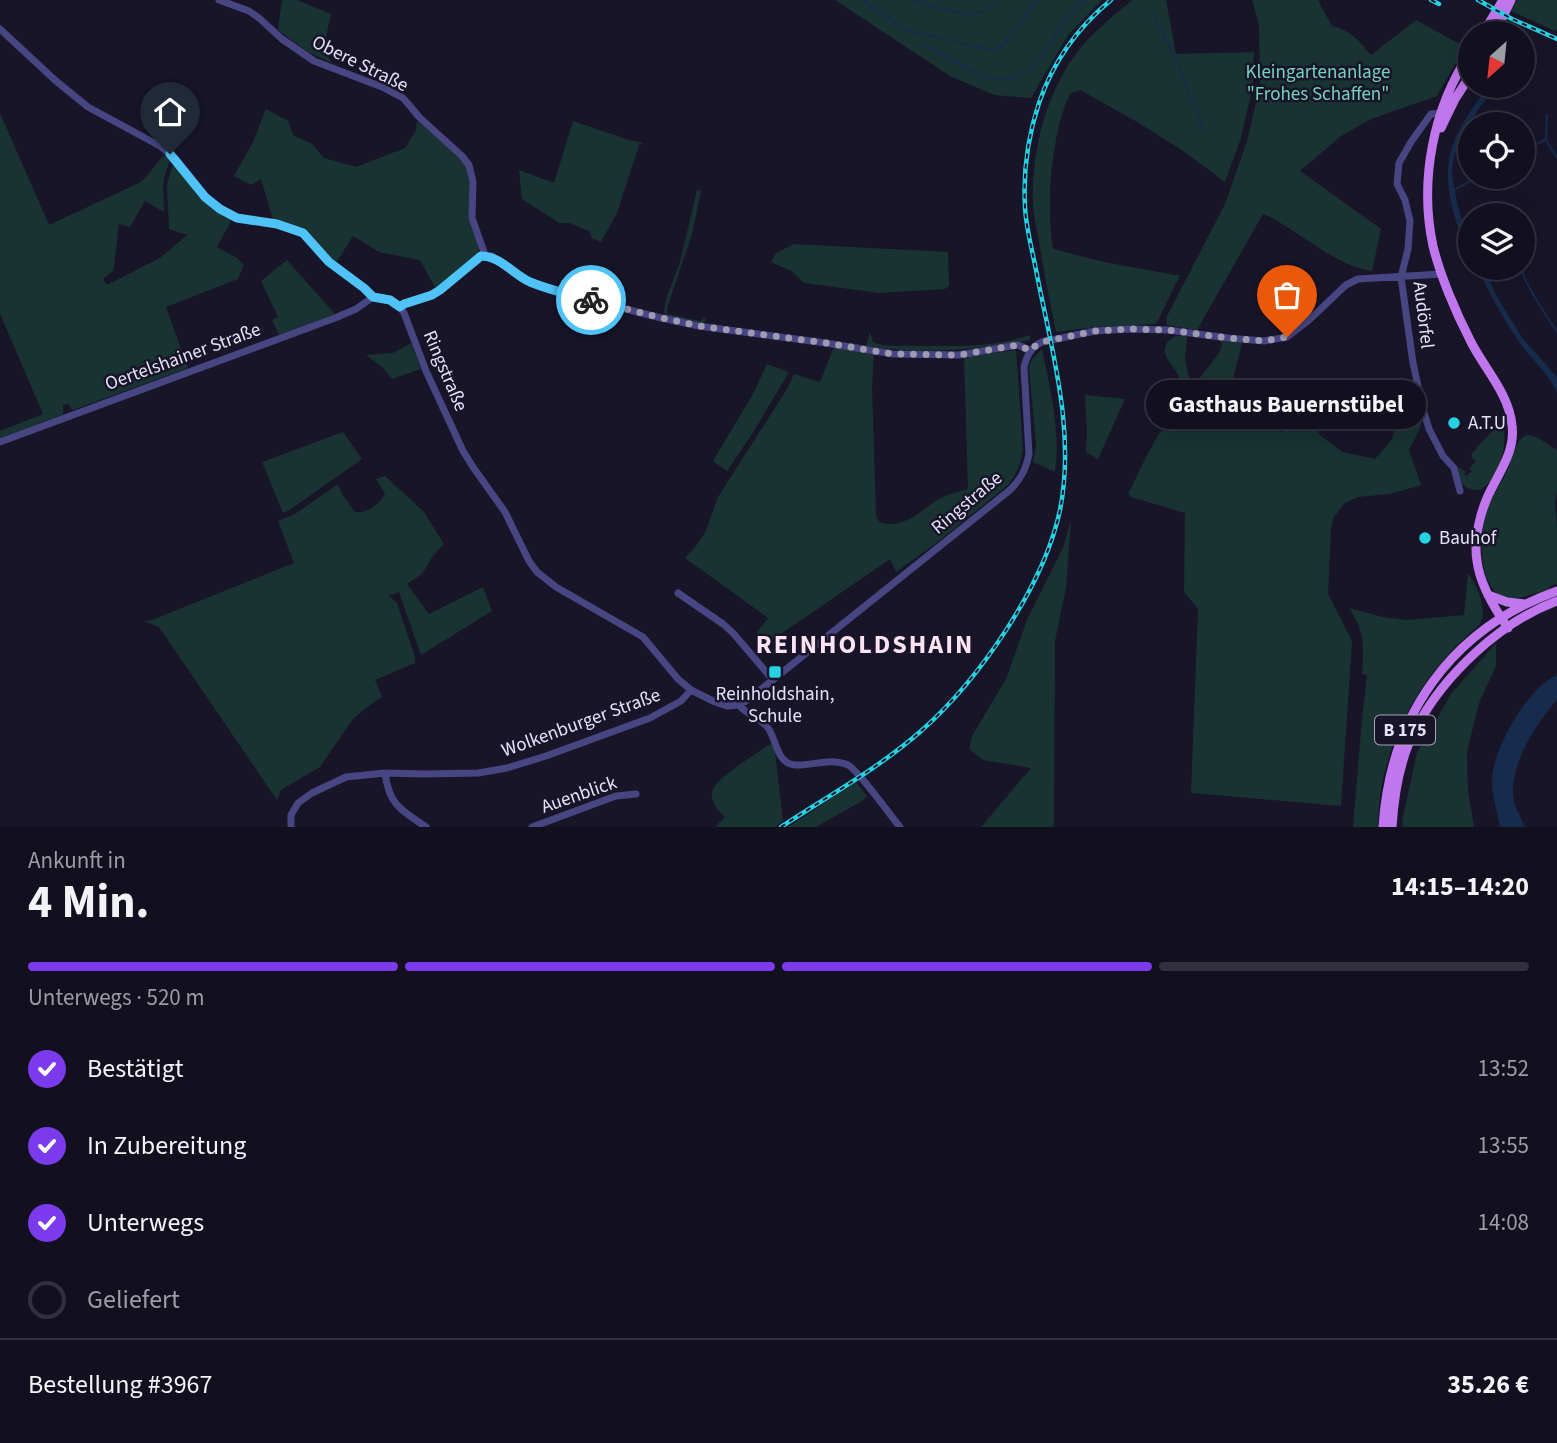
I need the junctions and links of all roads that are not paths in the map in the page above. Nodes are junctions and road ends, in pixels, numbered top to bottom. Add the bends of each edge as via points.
1 (219, 0) edge
2 (1503, 0) edge
3 (1511, 0) edge
4 (1490, 21) edge
5 (1501, 21) edge
6 (0, 29) edge
7 (1458, 75) edge
8 (1458, 96) edge
9 (1440, 113) junction
10 (1432, 153) junction
11 (485, 255) junction
12 (1442, 274) junction
13 (1401, 277) junction
14 (373, 297) junction
15 (400, 307) junction
16 (1031, 351) junction
17 (0, 442) edge
18 (1460, 491) dead end
19 (1557, 591) edge
20 (678, 593) dead end
21 (1488, 595) junction
22 (1557, 601) edge
23 (1527, 604) junction
24 (1501, 618) junction
25 (1508, 628) junction
26 (773, 680) junction
27 (691, 690) junction
28 (739, 705) junction
29 (385, 774) junction
30 (636, 794) dead end
31 (291, 827) edge
32 (426, 827) edge
33 (533, 827) edge
34 (900, 827) edge
35 (1383, 827) edge
36 (1392, 827) edge

1 - 11 street, Obere Straße via 249,11 314,61 403,99 469,165 472,219
2 - 4 main road
3 - 5 main road
6 - 14 street via 88,107 170,154 211,203 237,218 303,233 329,262
7 - 9 main road
8 - 10 main road
9 - 10 main road
9 - 13 street, Audörfel via 1431,114 1399,163 1397,184 1410,221
10 - 12 main road via 1428,206
11 - 15 street via 432,295
11 - 16 street via 521,278 552,290 699,326 893,354 959,355 1018,345
12 - 13 street
12 - 21 main road via 1513,426 1506,464 1481,513 1477,538 1477,560
13 - 16 street via 1358,279 1346,285 1287,337 1264,341 1129,329 1042,342
13 - 18 street, Audörfel via 1423,409 1443,456 1454,468
14 - 15 street
14 - 17 street, Oertelshainer Straße via 335,318
15 - 27 street, Ringstraße via 463,451 505,512 532,566 556,587 643,637
16 - 26 street, Ringstraße via 1024,367 1029,454 1020,479
19 - 23 main road, B 175
20 - 26 street via 733,633
21 - 23 main road
21 - 24 main road
22 - 25 main road, B 175
23 - 24 main road, B 175
24 - 25 main road
24 - 35 main road, B 175 via 1447,664 1418,704 1394,759
25 - 36 main road, B 175 via 1457,672 1415,729 1401,769
26 - 28 street, Ringstraße
27 - 28 street, Ringstraße via 722,705
27 - 29 street, Wolkenburger Straße via 650,718 507,768 478,773
28 - 34 street via 768,727 787,763 833,761 853,769
29 - 31 street, Wolkenburger Straße via 346,777 312,793 295,807
29 - 32 street via 391,797
30 - 33 street, Auenblick via 616,796

